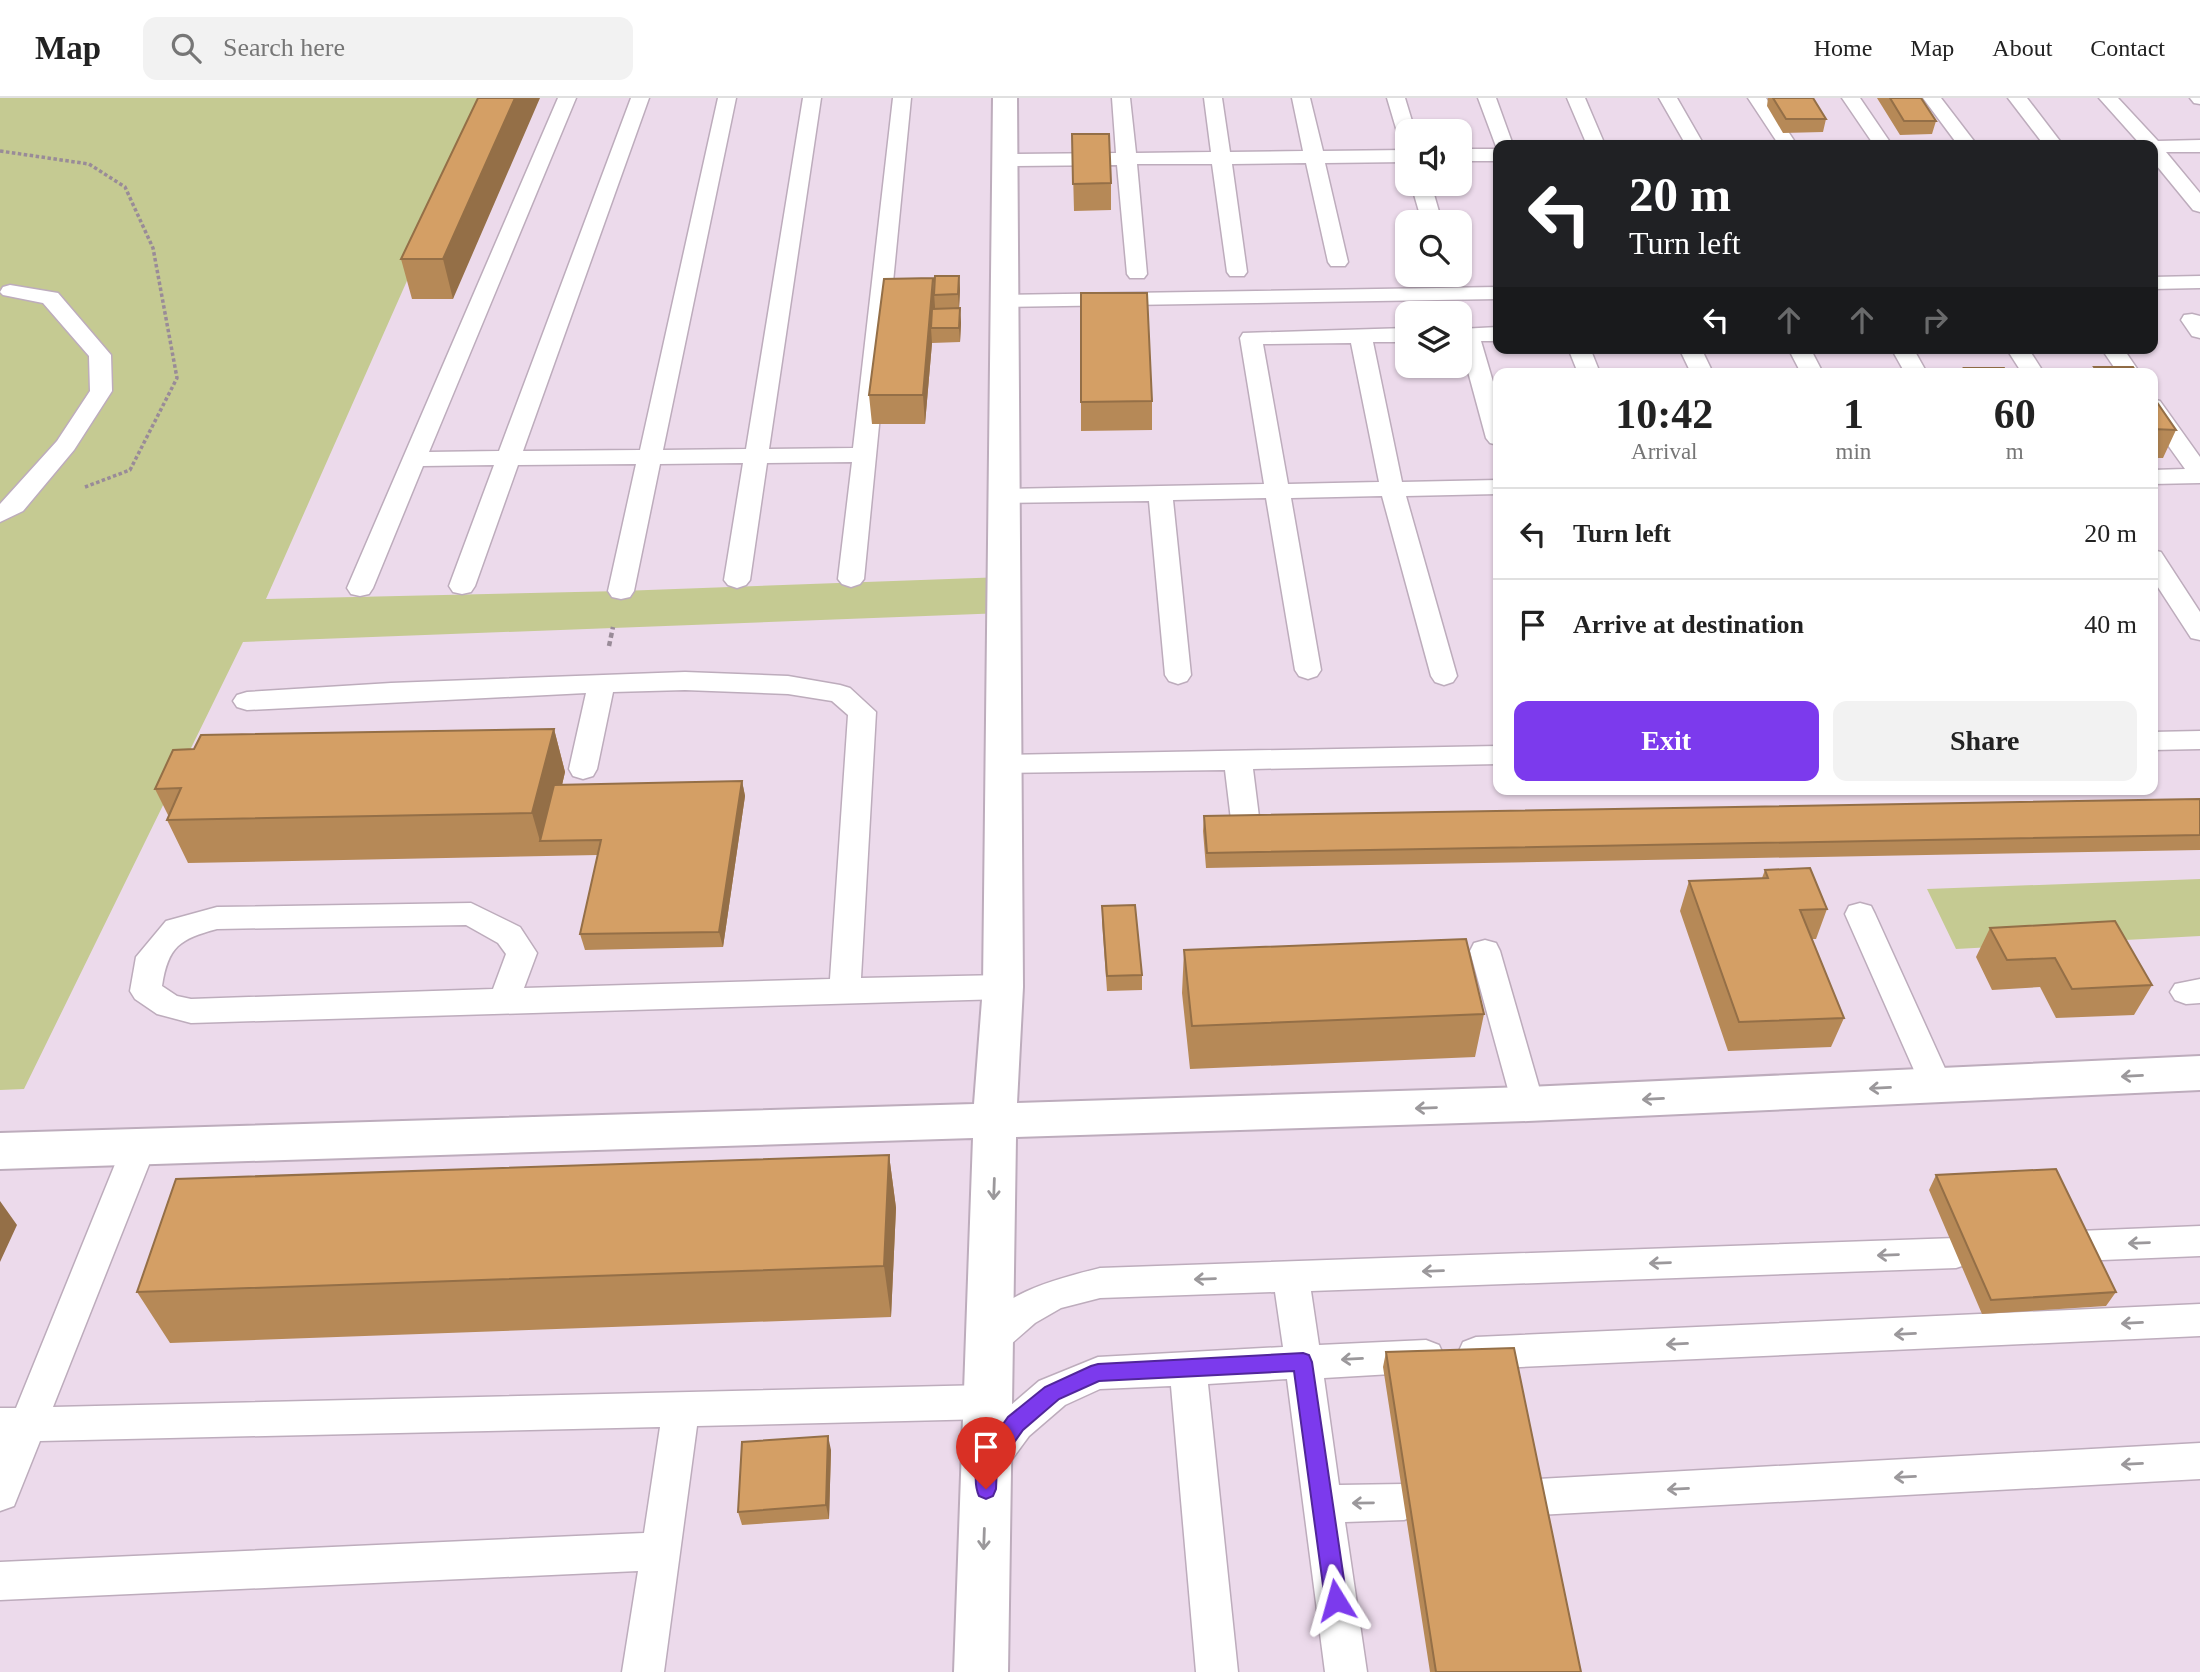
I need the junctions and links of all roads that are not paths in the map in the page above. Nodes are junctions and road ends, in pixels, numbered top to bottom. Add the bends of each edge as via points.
1 (567, 98) edge
2 (640, 98) edge
3 (727, 98) edge
4 (812, 98) edge
5 (902, 98) edge
6 (1005, 98) edge
7 (1121, 98) edge
8 (1213, 98) edge
9 (1301, 98) edge
10 (1396, 98) edge
11 (1486, 98) edge
12 (1576, 98) edge
13 (1668, 98) edge
14 (1757, 98) edge
15 (1851, 98) edge
16 (1932, 98) edge
17 (2017, 98) edge
18 (2108, 98) edge
19 (1402, 119) edge
20 (1502, 140) edge
21 (1594, 140) edge
22 (1692, 140) edge
23 (1785, 140) edge
24 (1880, 140) edge
25 (1964, 140) edge
26 (2050, 140) edge
27 (2146, 140) edge
28 (2158, 146) edge
29 (2200, 146) edge
30 (2158, 154) edge
31 (1472, 155) edge
32 (1493, 155) edge
33 (1395, 156) edge
34 (1314, 157) junction
35 (1127, 158) junction
36 (1221, 158) junction
37 (1006, 160) junction
38 (2200, 206) edge
39 (1338, 262) dead end
40 (1237, 272) dead end
41 (1137, 274) dead end
42 (2158, 278) edge
43 (2200, 282) edge
44 (9, 291) dead end
45 (1493, 293) edge
46 (1004, 301) junction
47 (1493, 334) edge
48 (1395, 335) edge
49 (1472, 335) edge
50 (1361, 336) junction
51 (1472, 359) edge
52 (2158, 415) edge
53 (1493, 423) edge
54 (864, 454) junction
55 (651, 457) junction
56 (508, 458) junction
57 (414, 459) junction
58 (2200, 475) edge
59 (2158, 477) edge
60 (1493, 487) edge
61 (1392, 489) junction
62 (1277, 491) junction
63 (1160, 493) junction
64 (1004, 496) junction
65 (5, 508) edge
66 (2158, 566) edge
67 (851, 579) dead end
68 (737, 580) dead end
69 (462, 586) dead end
70 (360, 588) dead end
71 (621, 591) dead end
72 (2200, 632) edge
73 (1308, 670) dead end
74 (1178, 674) dead end
75 (1444, 676) dead end
76 (601, 684) junction
77 (247, 701) dead end
78 (2200, 740) edge
79 (2158, 741) edge
80 (1493, 755) edge
81 (1238, 760) junction
82 (1003, 764) junction
83 (583, 769) dead end
84 (1301, 827) edge
85 (1860, 914) dead end
86 (1485, 951) dead end
87 (1003, 987) junction
88 (845, 990) junction
89 (504, 1001) junction
90 (2200, 1073) edge
91 (1937, 1086) junction
92 (1528, 1104) junction
93 (996, 1121) junction
94 (139, 1147) junction
95 (0, 1151) edge
96 (2200, 1241) edge
97 (2078, 1246) edge
98 (1956, 1253) dead end
99 (1291, 1276) junction
100 (2200, 1320) edge
101 (990, 1340) junction
102 (1303, 1362) junction
103 (1188, 1367) junction
104 (987, 1402) junction
105 (681, 1409) junction
106 (14, 1424) edge
107 (2200, 1461) edge
108 (987, 1464) junction
109 (0, 1493) edge
110 (1538, 1497) edge
111 (1404, 1502) edge
112 (1323, 1504) junction
113 (661, 1551) junction
114 (0, 1581) edge
115 (643, 1672) edge
116 (981, 1672) edge
117 (1216, 1672) edge
118 (1346, 1672) edge

1 - 57 lane
2 - 56 lane
3 - 55 lane
4 - 68 lane
5 - 54 lane
6 - 37 street
7 - 35 lane
8 - 36 lane
9 - 34 lane
10 - 19 lane
11 - 20 lane
12 - 21 lane
13 - 22 lane
14 - 23 lane
15 - 24 lane
16 - 25 lane
17 - 26 lane
18 - 27 lane
28 - 29 lane
30 - 38 lane
31 - 32 lane
33 - 34 lane
34 - 36 lane
34 - 39 lane
35 - 36 lane
35 - 37 lane
35 - 41 lane
36 - 40 lane
37 - 46 street
42 - 43 lane
44 - 65 lane via 50,298 100,355 101,391 66,444
45 - 46 lane
46 - 64 street
47 - 49 lane
48 - 50 lane
50 - 61 lane
50 - 62 lane via 1251,338
51 - 53 lane
52 - 58 lane
54 - 55 lane
54 - 67 lane
55 - 56 lane
55 - 71 lane
56 - 57 lane
56 - 69 lane
57 - 70 lane
58 - 59 lane
60 - 61 lane
61 - 62 lane
61 - 75 lane
62 - 63 lane
62 - 73 lane
63 - 64 lane
63 - 74 lane
64 - 82 street
66 - 72 lane
76 - 77 lane
76 - 83 lane
76 - 88 lane via 788,685 840,694 862,712
78 - 79 lane
80 - 81 lane
81 - 82 lane
81 - 84 lane via 1245,828
82 - 87 street
85 - 91 lane
86 - 92 lane
87 - 88 lane
87 - 93 street
88 - 89 lane
89 - 89 lane via 191,1011 168,1006 146,991 151,957 177,929 217,918 471,914 509,935 522,953
90 -> 91 street
91 -> 92 street
92 -> 93 street
93 - 94 street
93 -> 101 street
94 - 95 street
94 - 106 lane
96 -> 97 lane
98 -> 99 lane
99 -> 101 lane via 1100,1283 1053,1295 1022,1312
99 - 102 lane
100 -> 102 lane
101 - 104 street
102 - 103 lane
102 - 112 lane
103 - 108 lane via 1098,1373 1052,1393 1016,1424
103 - 117 lane
104 - 105 lane
104 - 108 street
105 - 106 lane
105 - 113 lane
106 - 109 lane
107 -> 110 lane
108 -> 116 street
111 -> 112 lane
112 - 118 lane
113 - 114 lane
113 - 115 lane

